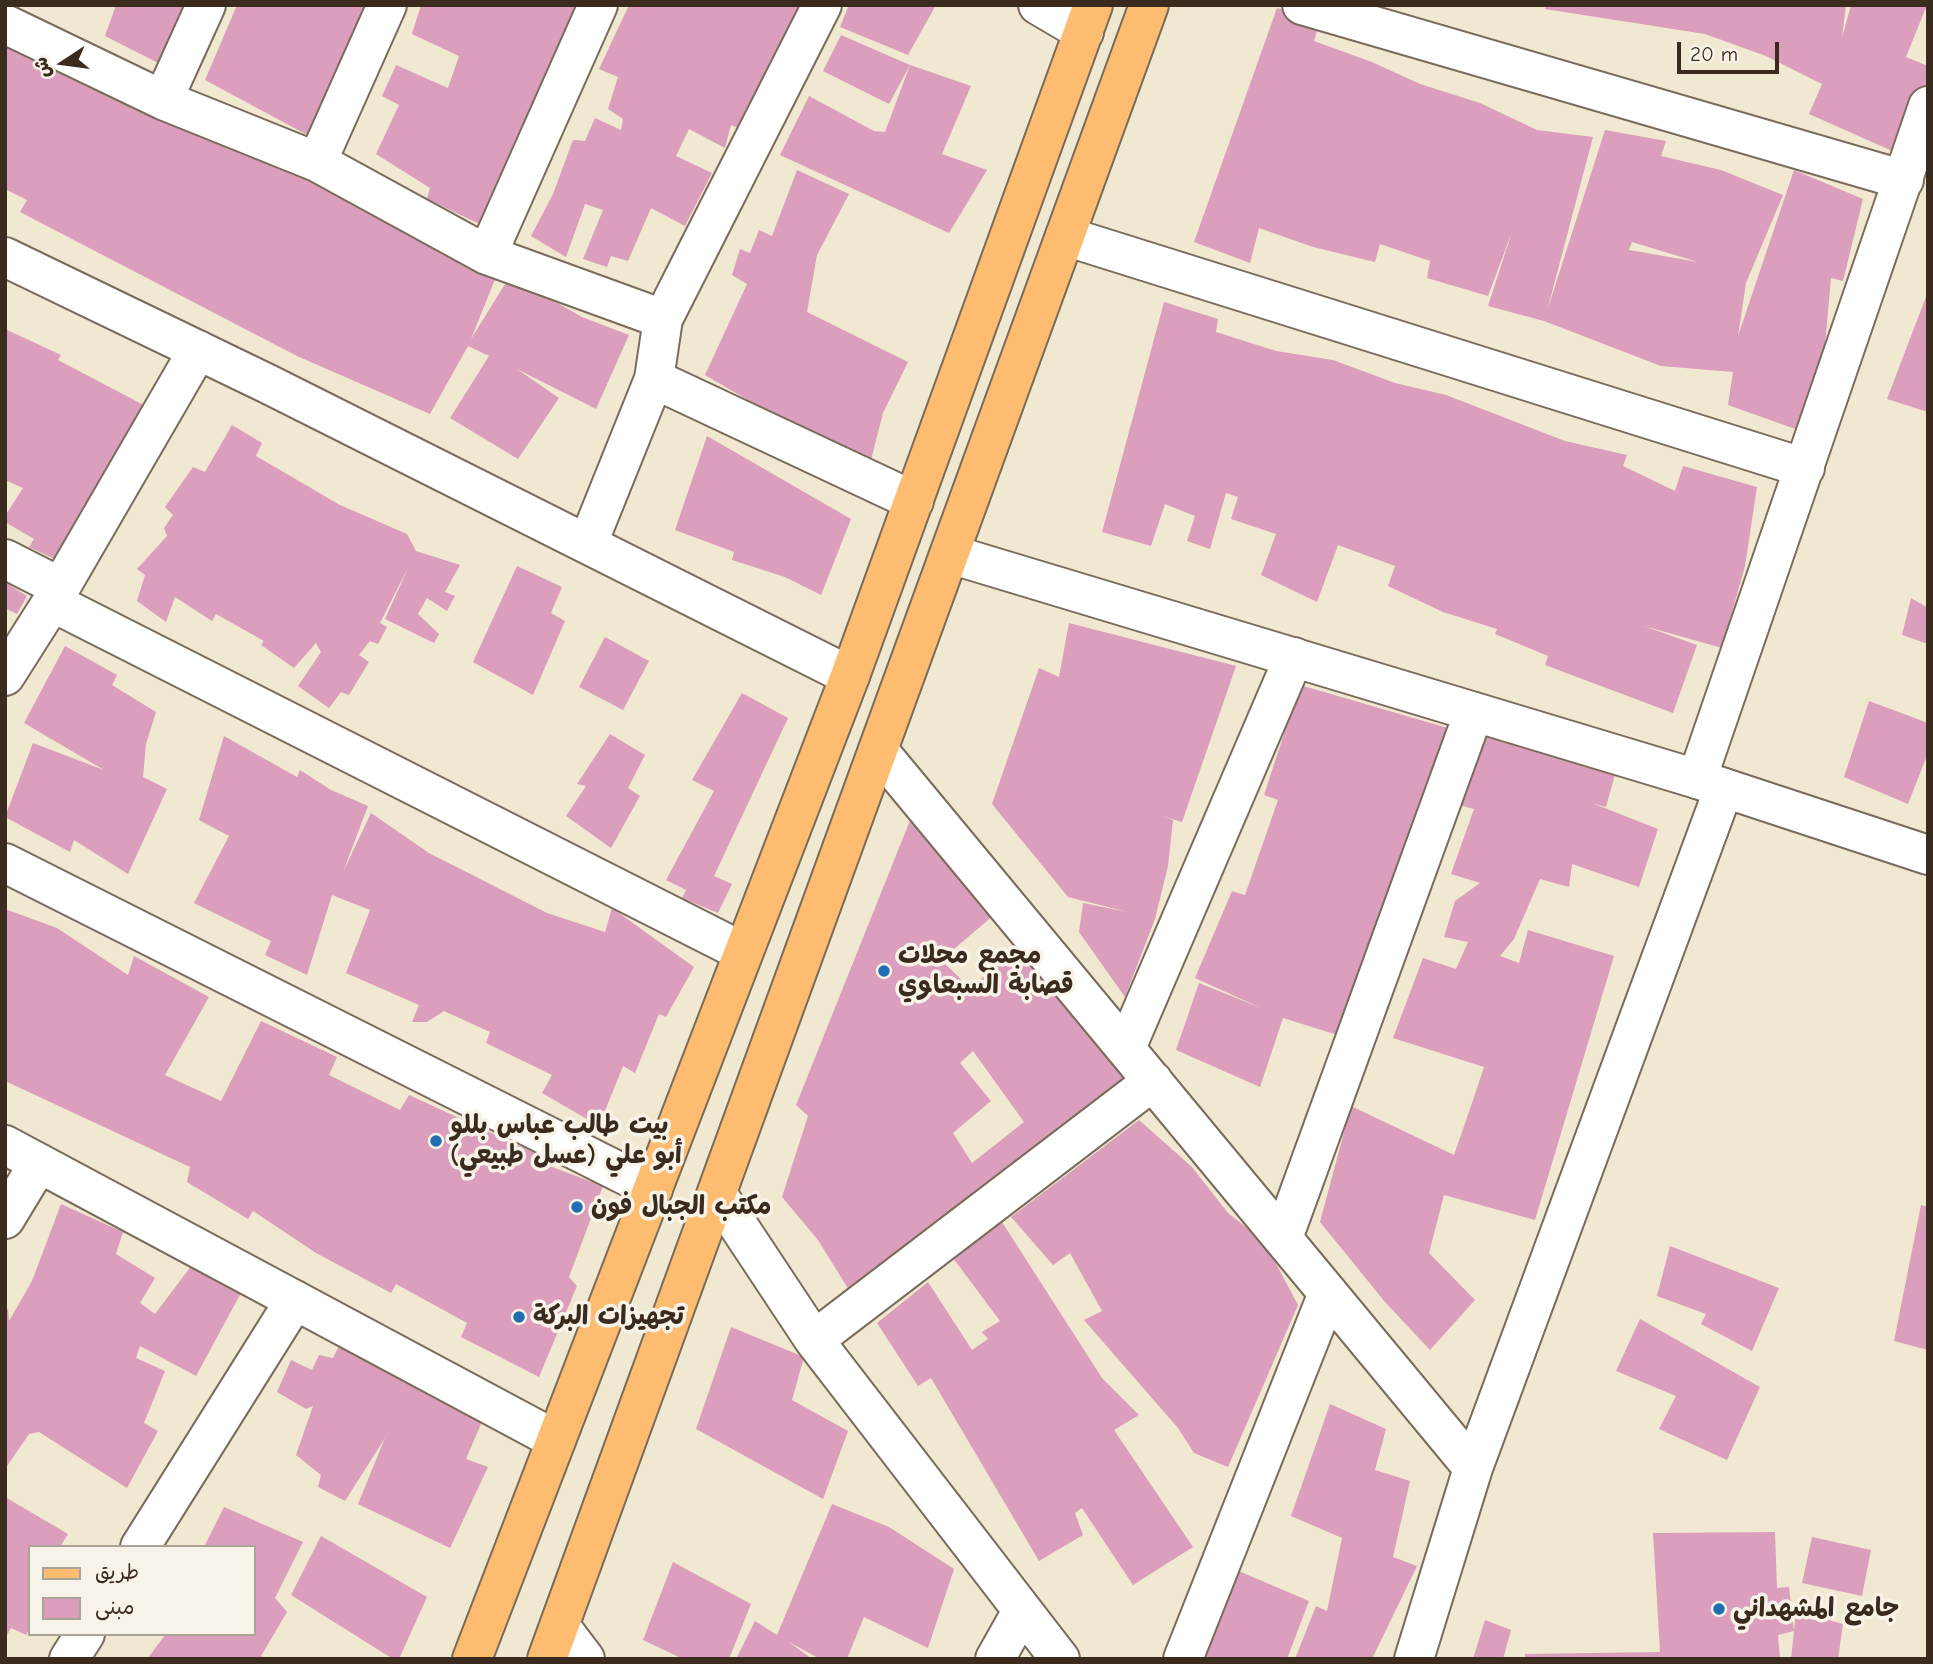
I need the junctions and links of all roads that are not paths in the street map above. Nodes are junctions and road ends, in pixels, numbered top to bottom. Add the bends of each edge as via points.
1 (206, 5) edge
2 (387, 5) edge
3 (598, 5) edge
4 (822, 5) edge
5 (1038, 5) edge
6 (1149, 5) edge
7 (1302, 5) edge
8 (1088, 19) edge
9 (5, 24) edge
10 (163, 100) junction
11 (1928, 106) edge
12 (317, 162) junction
13 (1904, 180) junction
14 (1065, 236) junction
15 (487, 256) junction
16 (5, 257) edge
17 (663, 319) junction
18 (198, 350) junction
19 (654, 379) junction
20 (1805, 468) junction
21 (914, 501) junction
22 (588, 543) junction
23 (950, 554) junction
24 (5, 559) edge
25 (56, 594) junction
26 (1294, 657) junction
27 (5, 676) edge
28 (850, 676) junction
29 (1474, 712) junction
30 (878, 750) junction
31 (1711, 784) junction
32 (1928, 855) edge
33 (5, 863) edge
34 (743, 953) junction
35 (1126, 1048) junction
36 (1153, 1081) junction
37 (5, 1145) edge
38 (39, 1163) junction
39 (653, 1189) junction
40 (718, 1195) junction
41 (5, 1219) edge
42 (1283, 1238) junction
43 (1328, 1293) junction
44 (295, 1300) junction
45 (814, 1340) junction
46 (556, 1440) junction
47 (1474, 1468) junction
48 (141, 1545) edge
49 (1022, 1611) junction
50 (84, 1636) edge
51 (553, 1642) edge
52 (69, 1659) edge
53 (472, 1659) edge
54 (585, 1659) edge
55 (995, 1659) edge
56 (1060, 1659) edge
57 (1183, 1659) edge
58 (1414, 1659) edge

1 - 10 street
2 - 12 street
3 - 15 street
4 - 17 street
5 - 8 street
6 - 14 main road
7 - 13 street
8 - 21 main road
9 - 10 street
10 - 12 street
11 - 13 street
12 - 15 street
13 - 20 street
14 - 20 street
14 - 23 main road
15 - 17 street
16 - 18 street
17 - 19 street
18 - 22 street
18 - 25 street
19 - 21 street
19 - 22 street
20 - 31 street
21 - 28 main road
22 - 28 street
23 - 26 street
23 - 30 main road
24 - 25 street
25 - 27 street
25 - 34 street
26 - 29 street
26 - 35 street
28 - 34 main road
29 - 31 street
29 - 42 street
30 - 35 street
30 - 40 main road
31 - 32 street
31 - 47 street
33 - 39 street
34 - 39 main road
35 - 36 street
36 - 42 street
36 - 45 street
37 - 38 street
38 - 41 street
38 - 44 street
39 - 46 main road
40 - 45 street
40 - 51 main road
42 - 43 street
43 - 47 street
43 - 57 street
44 - 46 street
44 - 48 street
45 - 49 street
46 - 53 main road
47 - 58 street
49 - 55 street
49 - 56 street
50 - 52 street
51 - 54 street

